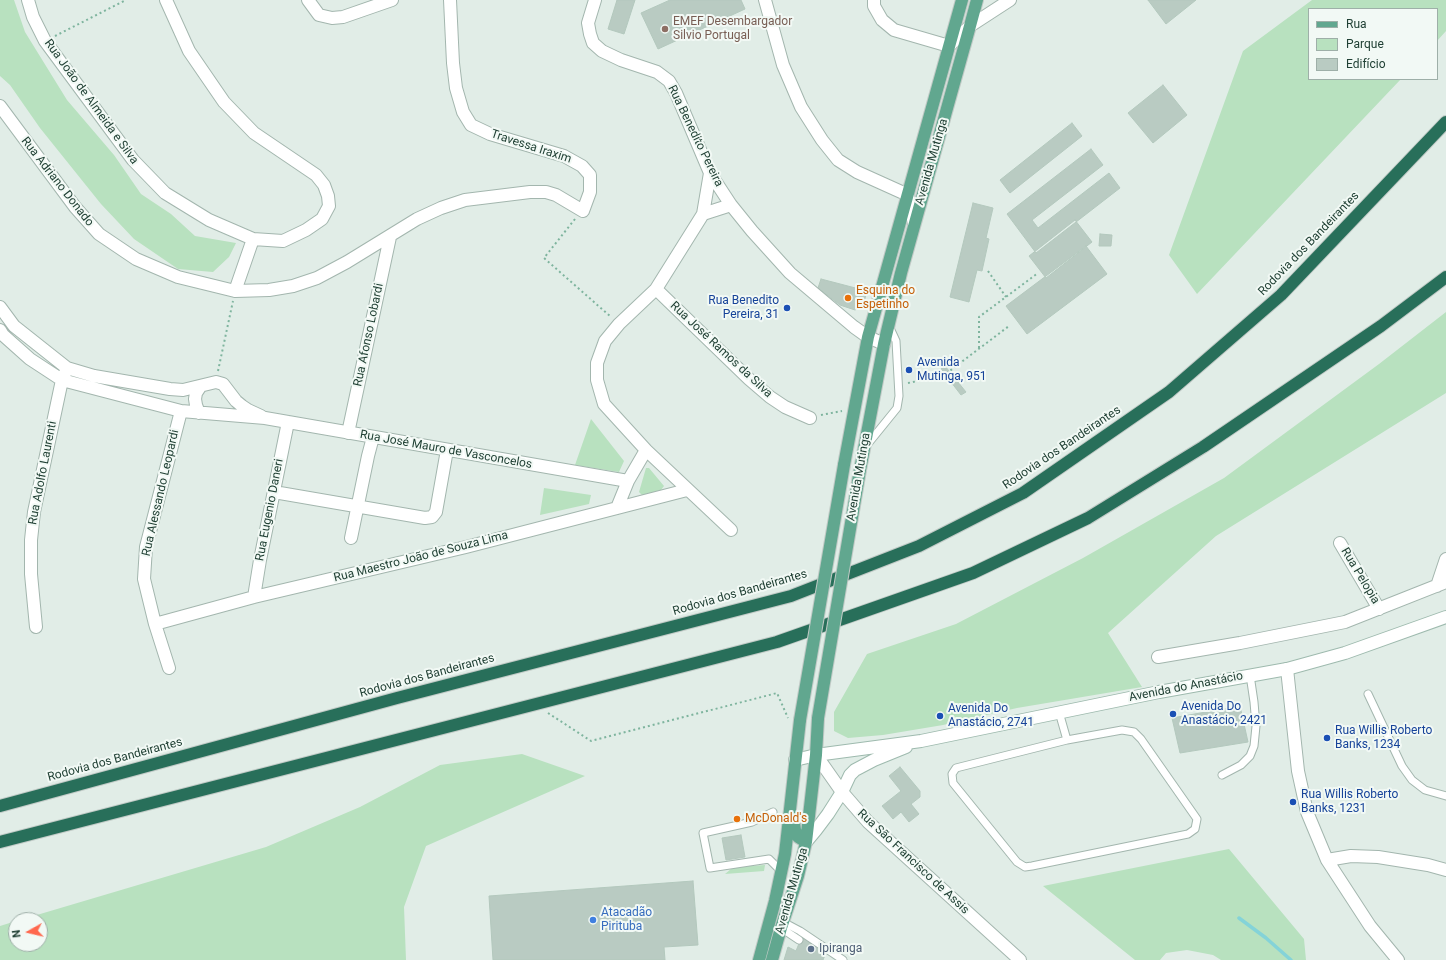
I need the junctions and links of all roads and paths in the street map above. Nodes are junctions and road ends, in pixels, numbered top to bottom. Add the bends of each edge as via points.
1 (28, 0) edge
2 (126, 0) edge
3 (166, 0) edge
4 (308, 0) edge
5 (392, 0) edge
6 (450, 0) edge
7 (595, 0) edge
8 (765, 0) edge
9 (874, 0) edge
10 (962, 0) edge
11 (976, 0) edge
12 (1010, 0) edge
13 (970, 26) junction
14 (45, 41) junction
15 (949, 46) junction
16 (0, 106) edge
17 (1446, 122) edge
18 (710, 173) junction
19 (908, 195) junction
20 (731, 205) junction
21 (583, 211) junction
22 (703, 214) junction
23 (914, 224) junction
24 (390, 237) junction
25 (254, 239) junction
26 (988, 271) dead end
27 (1038, 273) dead end
28 (1446, 277) edge
29 (656, 289) junction
30 (235, 291) junction
31 (1006, 297) junction
32 (0, 307) edge
33 (619, 324) junction
34 (889, 325) junction
35 (14, 326) junction
36 (1009, 326) dead end
37 (1, 334) edge
38 (868, 337) junction
39 (884, 344) junction
40 (979, 348) junction
41 (67, 368) junction
42 (62, 380) junction
43 (216, 382) junction
44 (904, 383) dead end
45 (200, 387) junction
46 (229, 391) junction
47 (853, 409) junction
48 (181, 411) junction
49 (199, 413) junction
50 (220, 415) junction
51 (266, 418) junction
52 (810, 418) joint
53 (288, 422) junction
54 (348, 433) junction
55 (373, 437) junction
56 (864, 448) junction
57 (447, 450) junction
58 (646, 450) junction
59 (628, 480) junction
60 (686, 490) junction
61 (274, 492) junction
62 (357, 507) junction
63 (617, 508) junction
64 (730, 530) dead end
65 (351, 538) dead end
66 (1340, 543) dead end
67 (1446, 559) edge
68 (1442, 584) edge
69 (254, 597) junction
70 (1379, 609) junction
71 (1446, 617) edge
72 (154, 624) junction
73 (36, 628) dead end
74 (1158, 657) dead end
75 (169, 668) dead end
76 (1286, 669) junction
77 (1250, 675) junction
78 (1368, 694) dead end
79 (534, 704) junction
80 (1059, 712) junction
81 (794, 719) junction
82 (1067, 740) junction
83 (921, 741) junction
84 (816, 755) junction
85 (795, 760) junction
86 (1222, 775) dead end
87 (842, 792) junction
88 (1446, 796) edge
89 (791, 797) junction
90 (0, 806) edge
91 (773, 812) dead end
92 (0, 842) edge
93 (806, 842) junction
94 (1327, 860) junction
95 (1446, 870) edge
96 (781, 871) junction
97 (782, 925) junction
98 (799, 940) dead end
99 (759, 960) edge
100 (772, 960) edge
101 (843, 960) edge
102 (1020, 960) edge
103 (1398, 960) edge

1 - 14 street, Rua João de Almeida e Silva
2 - 14 path
3 - 25 street, Rua João de Almeida e Silva via 189,51 224,102 254,132 316,175 324,185 328,206 322,219 283,241
4 - 5 street via 319,15 332,18 343,17
6 - 21 street, Travessa Iraxim via 456,88 463,112 471,125 490,134 564,156 582,166 590,176 590,192
7 - 18 street, Rua Benedito Pereira via 588,23 593,43 621,60 657,72 669,81
8 - 19 street via 783,64 801,108 822,140 838,160
9 - 15 street via 874,6 882,20 894,30
10 - 15 main road, Avenida Mutinga
11 - 13 main road, Avenida Mutinga
12 - 13 street
13 - 15 street
13 - 23 main road, Avenida Mutinga
14 - 25 street, Rua João de Almeida e Silva via 133,160 165,193 209,220
15 - 19 main road, Avenida Mutinga
16 - 30 street, Rua Adriano Donado via 75,208 99,234 136,259 178,277
17 - 90 highway, Rodovia dos Bandeirantes via 1281,295 1169,392 1023,493 919,546 791,596 389,700
18 - 20 street, Rua Benedito Pereira
18 - 22 street
19 - 23 street
19 - 38 main road, Avenida Mutinga
20 - 22 street
20 - 38 street, Rua Benedito Pereira via 790,273
21 - 24 street via 546,192 492,196 465,200 441,208 417,219
21 - 33 path via 544,258
22 - 29 street
23 - 34 main road, Avenida Mutinga
24 - 30 street, Rua Adriano Donado via 317,278 269,290
24 - 54 street, Rua Afonso Lobardi
25 - 30 street
26 - 31 path
27 - 31 path
28 - 79 highway via 1382,326 1196,452 1088,518 973,573 777,642
29 - 33 street
29 - 52 street, Rua José Ramos da Silva via 770,397
30 - 43 path
31 - 40 path via 979,317
32 - 35 street
33 - 58 street via 605,340 597,363 598,380 604,404
34 - 39 main road, Avenida Mutinga
34 - 56 lane via 896,341 899,396 897,408
35 - 37 street
35 - 41 street
36 - 40 path
37 - 42 street, Rua José Mauro de Vasconcelos via 30,359
38 - 39 street, Rua Benedito Pereira
38 - 47 main road, Avenida Mutinga
39 - 56 main road, Avenida Mutinga
40 - 44 path via 943,376
41 - 42 street, Rua Adolfo Laurenti
41 - 45 street via 94,376 170,389
42 - 48 street, Rua José Mauro de Vasconcelos
42 - 73 street, Rua Adolfo Laurenti via 34,512 31,574
43 - 45 street
43 - 46 street, Rua José Mauro de Vasconcelos via 223,384
45 - 49 street via 195,399
46 - 50 street via 228,405
46 - 51 street, Rua José Mauro de Vasconcelos via 236,401 248,410
47 - 52 path
47 - 81 main road, Avenida Mutinga, bridge
48 - 49 street, Rua José Mauro de Vasconcelos
48 - 72 street, Rua Alessando Leopardi via 146,546 144,579
49 - 50 street, Rua José Mauro de Vasconcelos
50 - 51 street, Rua José Mauro de Vasconcelos
51 - 53 street, Rua José Mauro de Vasconcelos
53 - 54 street, Rua José Mauro de Vasconcelos
53 - 61 street, Rua Eugenio Daneri
54 - 55 street, Rua José Mauro de Vasconcelos
55 - 57 street, Rua José Mauro de Vasconcelos
55 - 62 street
56 - 84 main road, Avenida Mutinga, bridge via 818,718
57 - 59 street, Rua José Mauro de Vasconcelos
57 - 62 street via 436,512 432,516 425,518
58 - 59 street
58 - 60 street
59 - 63 street
60 - 63 street, Rua Maestro João de Souza Lima
60 - 64 street
61 - 62 street
61 - 69 street, Rua Eugenio Daneri
62 - 65 street
63 - 69 street, Rua Maestro João de Souza Lima
66 - 70 street, Rua Pelopia
67 - 68 street
68 - 70 street
69 - 72 street, Rua Maestro João de Souza Lima
70 - 74 street via 1345,622
71 - 76 street, Avenida do Anastácio via 1345,653
72 - 75 street, Rua Alessando Leopardi
76 - 77 street, Avenida do Anastácio
76 - 94 street via 1298,771 1307,812
77 - 80 street, Avenida do Anastácio
77 - 86 lane via 1256,726 1254,746 1250,756 1241,765
78 - 88 lane via 1402,766 1412,780 1425,790
79 - 81 path via 591,741 777,693
79 - 92 highway
80 - 82 lane
80 - 83 street, Avenida do Anastácio
81 - 85 main road, Avenida Mutinga
82 - 82 lane via 956,768 952,774 953,783 1017,862 1025,867 1032,866 1188,834 1195,829 1197,819 1134,732 1122,730
83 - 84 street, Avenida do Anastácio
83 - 87 street, Avenida do Anastácio via 856,770 850,775
84 - 85 street, Avenida do Anastácio
84 - 87 street, Rua São Francisco de Assis
84 - 93 main road, Avenida Mutinga
85 - 89 main road, Avenida Mutinga
87 - 93 street, Avenida do Anastácio
87 - 102 street, Rua São Francisco de Assis via 868,822
89 - 93 main road via 794,830 798,837
89 - 96 main road, Avenida Mutinga
91 - 96 lane via 752,822 703,833 710,868 769,859
93 - 97 main road, Avenida Mutinga
94 - 95 street via 1351,856 1378,857
94 - 103 street via 1370,926
96 - 99 main road, Avenida Mutinga
97 - 98 lane
97 - 100 main road, Avenida Mutinga
97 - 101 lane via 800,931

